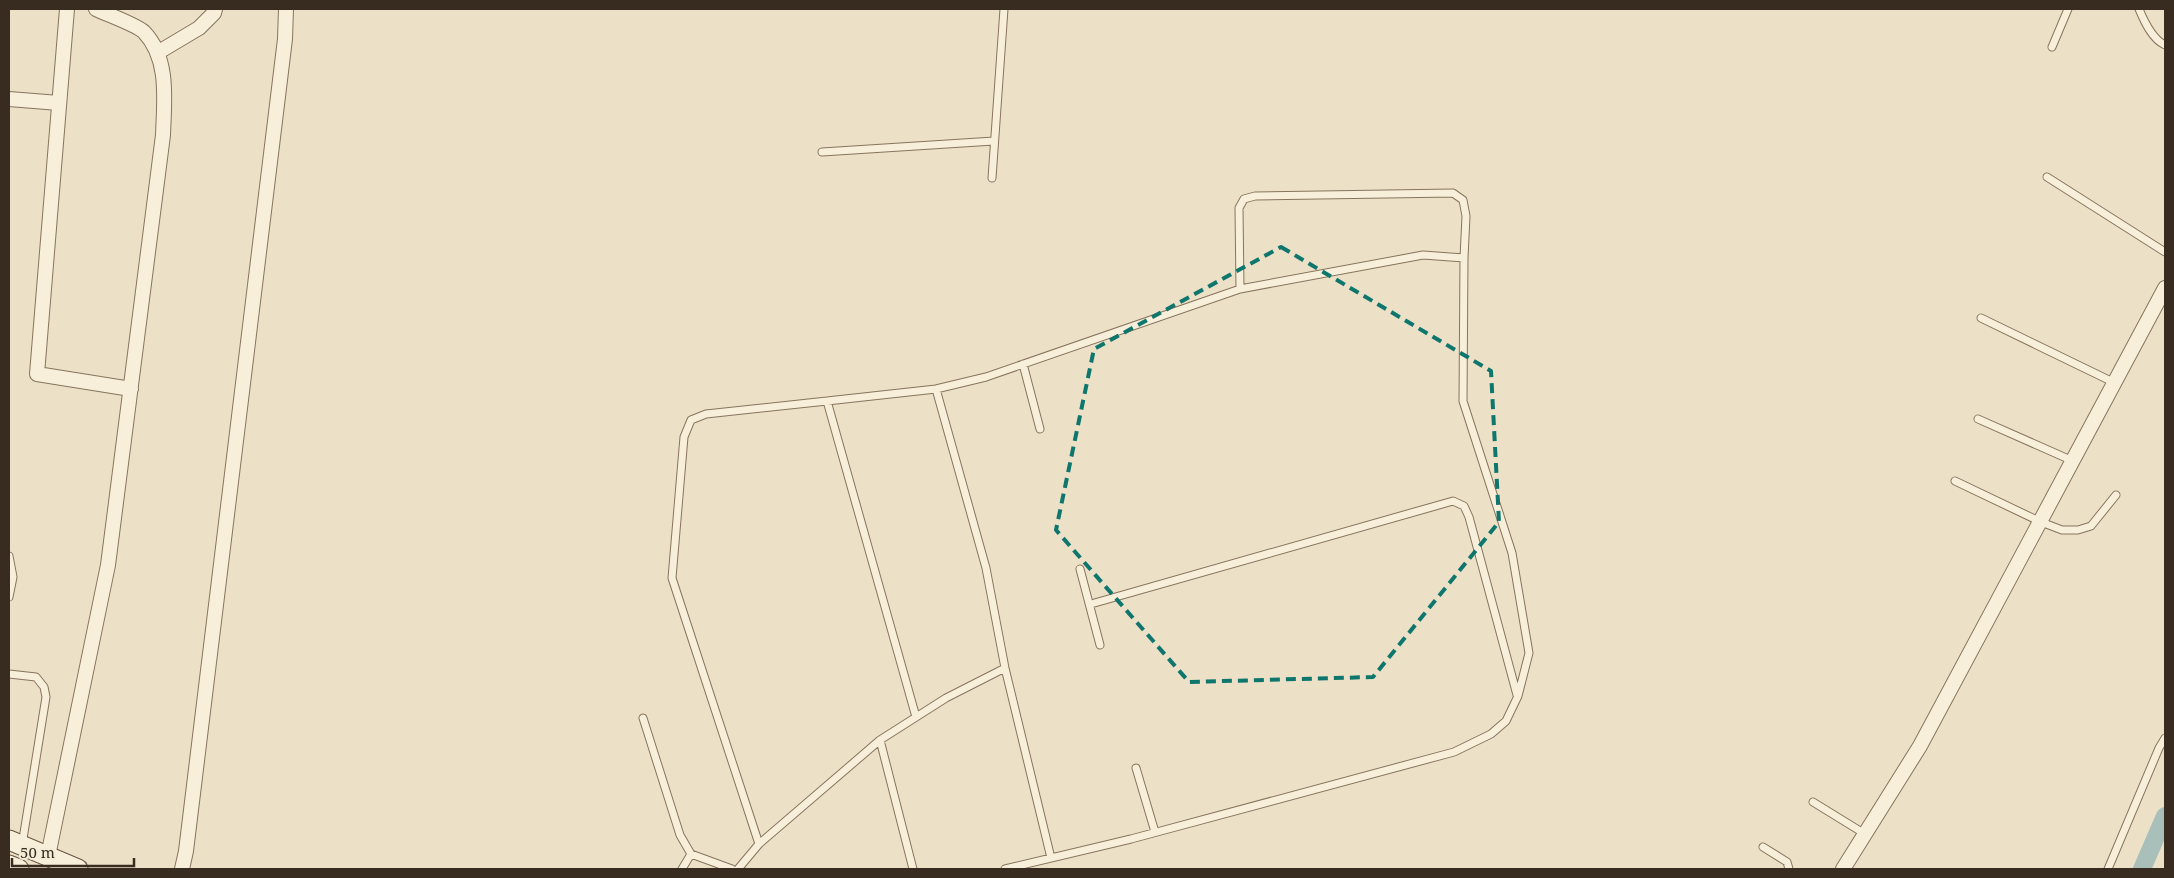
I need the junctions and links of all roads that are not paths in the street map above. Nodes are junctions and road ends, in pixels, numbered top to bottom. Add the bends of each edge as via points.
1 (67, 9) edge
2 (96, 9) edge
3 (214, 9) edge
4 (286, 9) edge
5 (1004, 9) edge
6 (2068, 9) edge
7 (2139, 9) edge
8 (115, 13) edge
9 (2165, 44) edge
10 (2052, 47) dead end
11 (157, 53) junction
12 (9, 99) edge
13 (59, 103) junction
14 (994, 141) junction
15 (822, 152) dead end
16 (2047, 177) dead end
17 (992, 178) dead end
18 (2165, 252) edge
19 (1464, 258) junction
20 (2165, 288) edge
21 (1240, 289) junction
22 (1981, 318) dead end
23 (1023, 364) junction
24 (2115, 383) junction
25 (936, 389) junction
26 (131, 390) junction
27 (827, 401) junction
28 (1978, 419) dead end
29 (1040, 429) dead end
30 (2073, 462) junction
31 (1955, 481) dead end
32 (2116, 495) dead end
33 (2040, 522) junction
34 (9, 556) edge
35 (1080, 570) dead end
36 (9, 597) edge
37 (1090, 604) junction
38 (1100, 645) dead end
39 (1005, 668) junction
40 (9, 674) edge
41 (1518, 696) junction
42 (916, 717) junction
43 (642, 718) dead end
44 (2165, 738) edge
45 (880, 740) junction
46 (1136, 768) dead end
47 (1813, 802) dead end
48 (1155, 832) junction
49 (1865, 834) junction
50 (15, 842) edge
51 (759, 844) junction
52 (1763, 847) dead end
53 (691, 854) junction
54 (48, 856) junction
55 (1052, 858) junction
56 (9, 865) edge
57 (19, 869) edge
58 (78, 869) edge
59 (182, 869) edge
60 (682, 869) edge
61 (732, 869) edge
62 (738, 869) edge
63 (913, 869) edge
64 (1005, 869) edge
65 (1789, 869) edge
66 (1843, 869) edge
67 (2108, 869) edge

1 - 13 street
2 - 8 street
3 - 11 street via 199,28
4 - 59 street
5 - 14 lane
6 - 10 lane
7 - 9 lane via 2144,23
8 - 11 street via 144,31
11 - 26 street via 164,75 163,135
12 - 13 street
13 - 26 street via 37,374
14 - 15 lane
14 - 17 lane
16 - 18 lane
19 - 21 lane via 1423,255
19 - 21 lane via 1466,216 1463,200 1453,193 1255,196 1244,199 1240,208
19 - 41 lane via 1463,401 1512,554 1529,653
20 - 24 street
21 - 23 lane
22 - 24 lane
23 - 25 lane
23 - 29 lane
24 - 30 street
25 - 27 lane
25 - 39 lane via 986,568
26 - 54 street via 108,565
27 - 42 lane
27 - 51 lane via 706,414 692,420 684,437 672,578
28 - 30 lane
30 - 33 street
31 - 33 lane
32 - 33 lane via 2091,526 2062,530
33 - 49 street via 1920,746
34 - 36 lane via 14,577
35 - 37 lane
37 - 38 lane
37 - 41 lane via 1452,501 1464,506 1470,518
39 - 42 lane
39 - 55 lane
40 - 50 lane via 36,678 44,687 46,697
41 - 48 lane via 1506,721 1490,734 1454,752
42 - 45 lane
43 - 53 lane via 680,835
44 - 67 lane
45 - 51 lane
45 - 63 lane
46 - 48 lane
47 - 49 lane
48 - 55 lane
49 - 66 street
50 - 54 main road
51 - 62 lane
52 - 65 lane via 1788,862
53 - 60 lane
53 - 61 lane
54 - 58 main road
55 - 64 lane
56 - 57 main road

